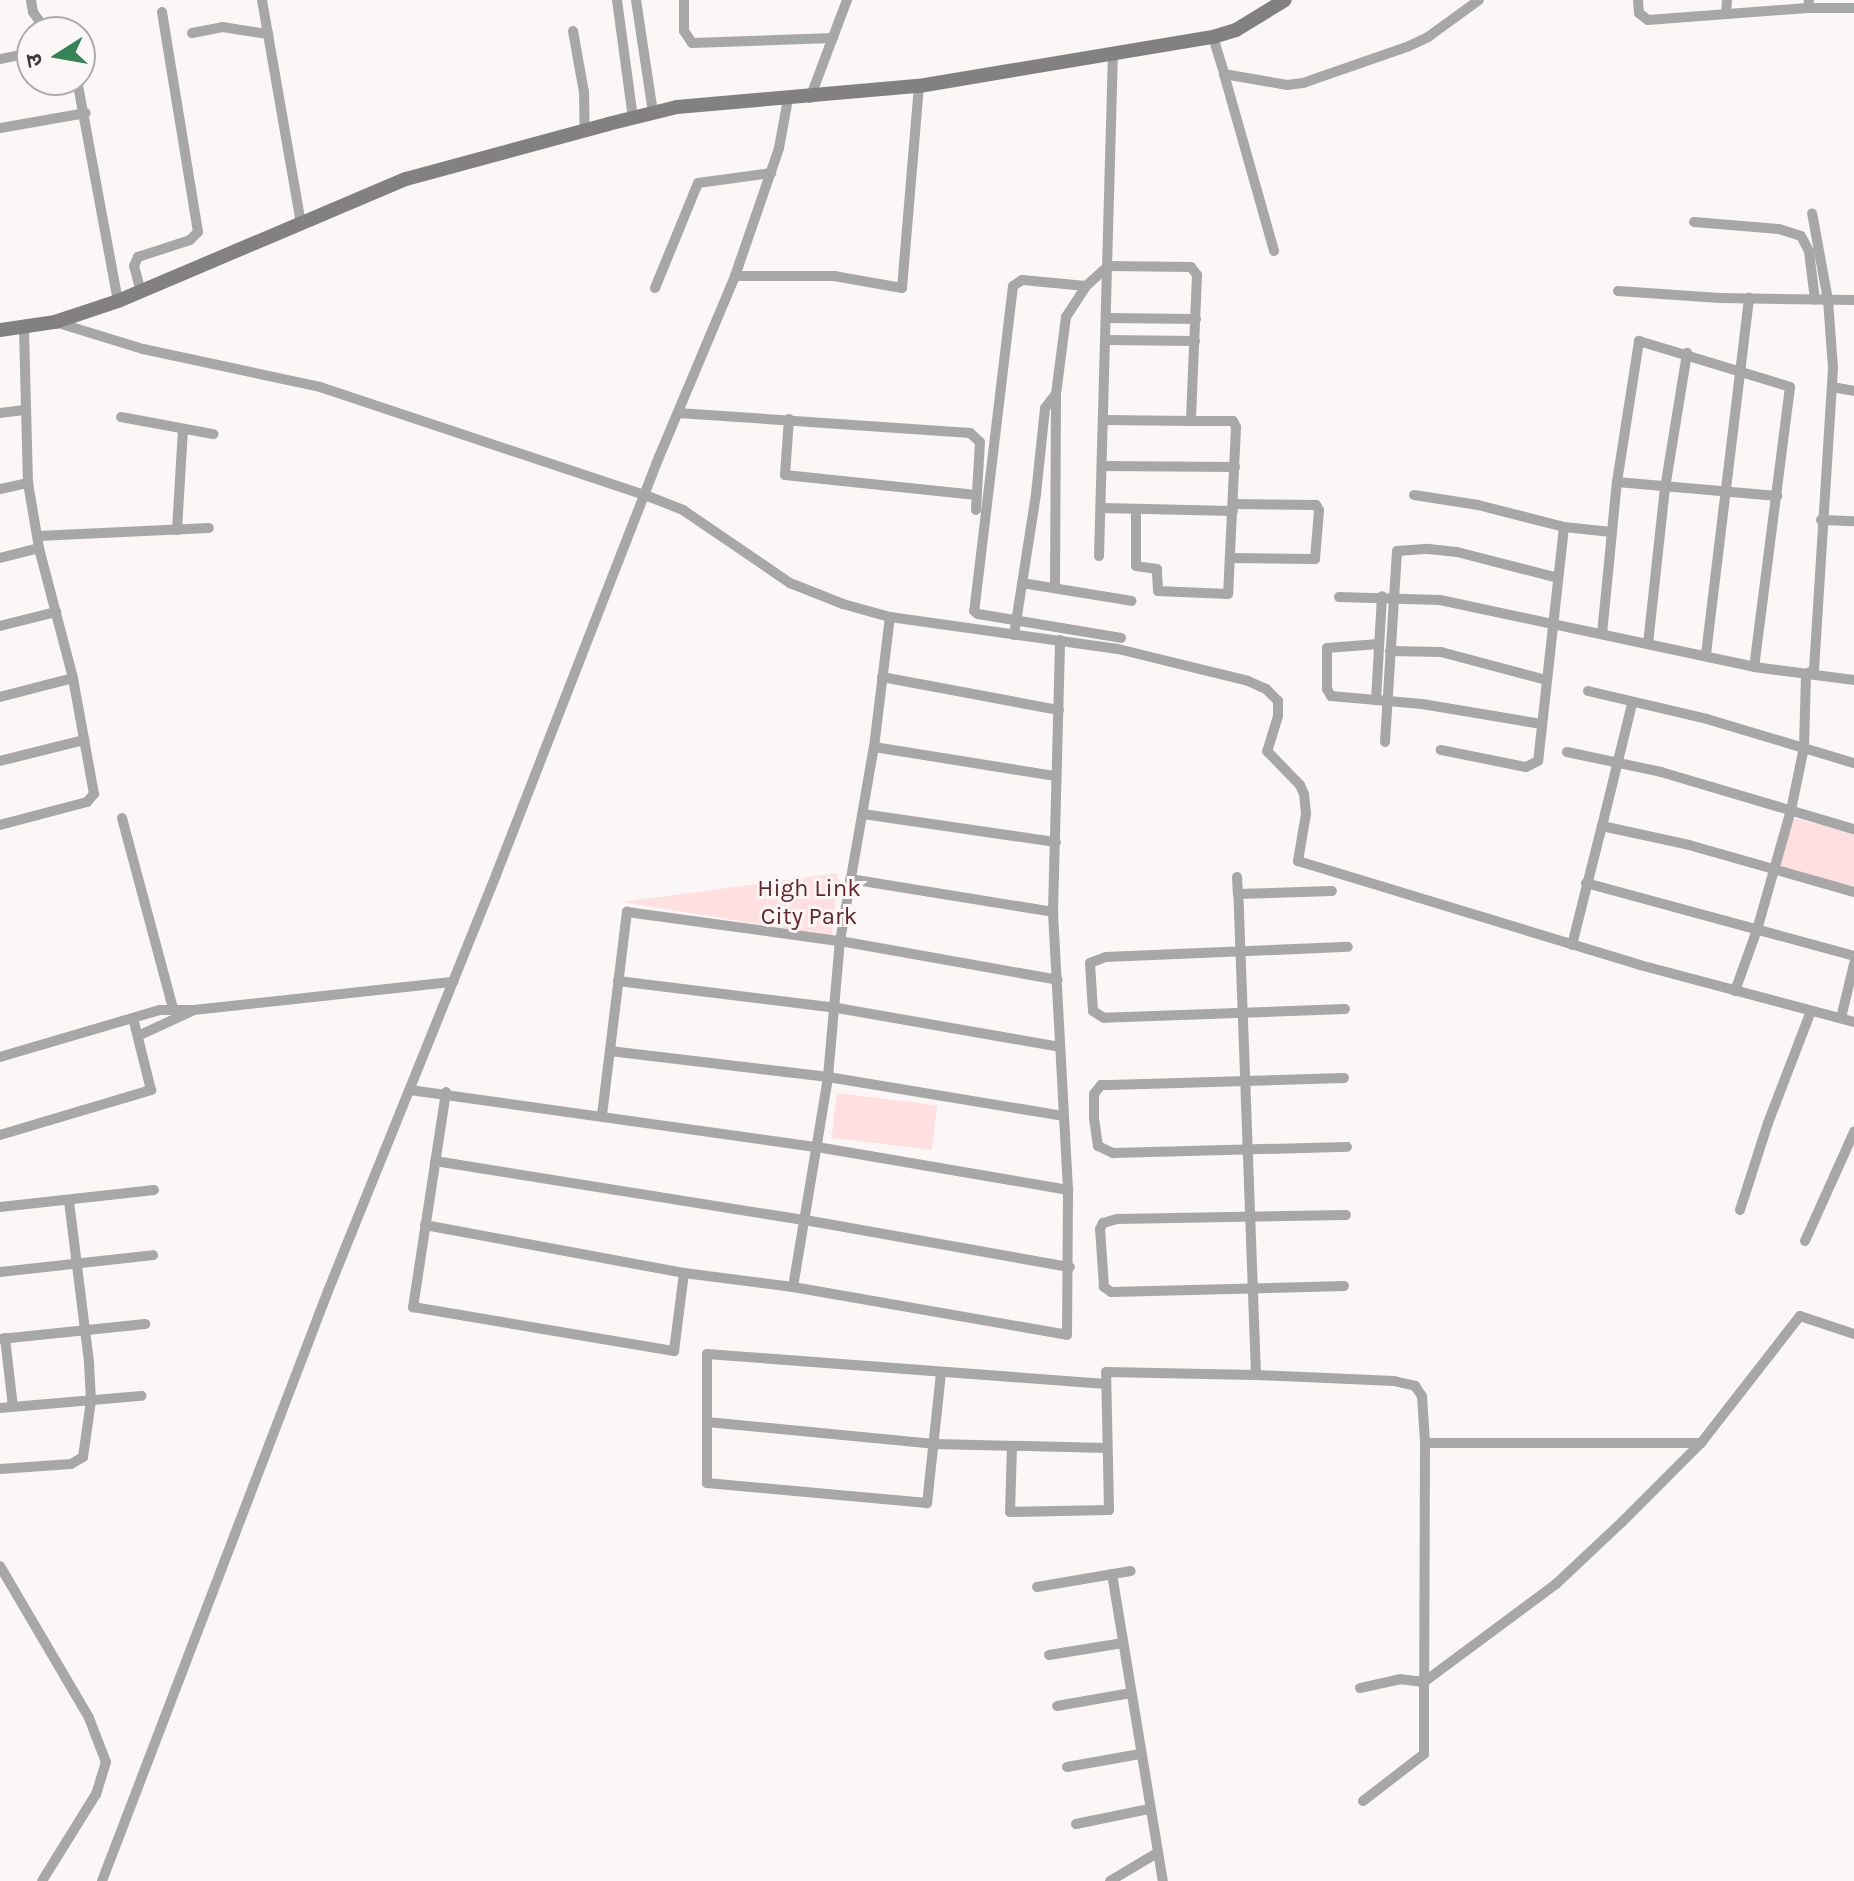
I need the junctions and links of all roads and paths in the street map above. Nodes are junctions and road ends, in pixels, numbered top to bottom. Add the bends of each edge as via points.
1 (262, 0) edge
2 (617, 0) edge
3 (636, 0) edge
4 (684, 0) edge
5 (847, 0) edge
6 (1285, 0) edge
7 (1479, 0) edge
8 (1638, 0) edge
9 (1727, 0) edge
10 (1809, 4) edge
11 (1854, 8) edge
12 (162, 12) dead end
13 (1726, 14) junction
14 (573, 31) dead end
15 (192, 33) dead end
16 (268, 34) junction
17 (1213, 37) junction
18 (833, 38) junction
19 (1113, 53) junction
20 (1224, 74) junction
21 (919, 86) junction
22 (81, 96) edge
23 (810, 98) junction
24 (788, 99) junction
25 (86, 113) junction
26 (653, 113) junction
27 (633, 118) junction
28 (0, 128) edge
29 (585, 131) junction
30 (771, 173) junction
31 (1812, 213) dead end
32 (1694, 222) dead end
33 (301, 223) junction
34 (1274, 251) dead end
35 (1108, 266) junction
36 (735, 276) junction
37 (1086, 286) junction
38 (655, 288) dead end
39 (1618, 291) dead end
40 (141, 292) junction
41 (1749, 298) junction
42 (1815, 300) junction
43 (1828, 300) junction
44 (1854, 300) edge
45 (118, 301) junction
46 (1108, 318) junction
47 (1196, 319) junction
48 (55, 322) junction
49 (24, 328) junction
50 (0, 330) edge
51 (1108, 340) junction
52 (1195, 341) junction
53 (1687, 353) junction
54 (1740, 374) junction
55 (1832, 387) junction
56 (1854, 391) edge
57 (1056, 394) junction
58 (24, 410) junction
59 (0, 413) edge
60 (678, 413) junction
61 (121, 417) dead end
62 (789, 419) junction
63 (1105, 420) junction
64 (1191, 421) junction
65 (183, 430) junction
66 (213, 434) dead end
67 (1103, 466) junction
68 (1235, 467) junction
69 (1617, 482) junction
70 (28, 483) junction
71 (1665, 488) junction
72 (0, 489) edge
73 (1724, 492) junction
74 (1036, 494) junction
75 (645, 495) junction
76 (976, 495) junction
77 (1054, 495) junction
78 (1414, 495) dead end
79 (1777, 496) junction
80 (1233, 507) junction
81 (1102, 508) junction
82 (1136, 509) junction
83 (976, 510) dead end
84 (1821, 520) junction
85 (1854, 521) edge
86 (1564, 527) junction
87 (209, 528) dead end
88 (177, 530) junction
89 (1612, 532) junction
90 (38, 536) junction
91 (39, 548) junction
92 (1099, 556) dead end
93 (0, 558) edge
94 (1231, 558) junction
95 (1558, 578) junction
96 (1022, 583) junction
97 (1055, 587) junction
98 (1388, 596) junction
99 (1339, 597) dead end
100 (1132, 601) dead end
101 (56, 612) junction
102 (890, 617) junction
103 (1016, 620) junction
104 (1550, 625) junction
105 (0, 626) edge
106 (1602, 634) junction
107 (1014, 635) junction
108 (1121, 638) dead end
109 (1060, 640) junction
110 (1378, 644) junction
111 (1648, 644) junction
112 (1390, 651) junction
113 (1706, 654) junction
114 (1754, 667) junction
115 (1806, 674) junction
116 (882, 677) junction
117 (73, 678) junction
118 (1546, 680) junction
119 (1854, 680) edge
120 (1588, 691) dead end
121 (0, 697) edge
122 (1376, 700) junction
123 (1389, 701) junction
124 (1632, 704) junction
125 (1059, 710) junction
126 (1541, 724) junction
127 (84, 740) junction
128 (1385, 742) dead end
129 (874, 747) junction
130 (1804, 747) junction
131 (1441, 750) dead end
132 (1567, 752) dead end
133 (0, 761) edge
134 (1854, 763) edge
135 (1618, 764) junction
136 (1056, 776) junction
137 (1791, 810) junction
138 (863, 814) junction
139 (122, 818) dead end
140 (0, 825) edge
141 (1602, 826) junction
142 (1854, 829) edge
143 (1056, 842) junction
144 (1775, 869) junction
145 (1237, 877) dead end
146 (850, 879) junction
147 (1586, 883) junction
148 (1332, 891) dead end
149 (1854, 892) edge
150 (1238, 894) junction
151 (1053, 912) junction
152 (1757, 930) junction
153 (840, 941) junction
154 (1572, 945) junction
155 (1348, 947) dead end
156 (1241, 952) junction
157 (1854, 956) edge
158 (1854, 964) edge
159 (1058, 980) junction
160 (618, 981) junction
161 (453, 982) junction
162 (1735, 991) junction
163 (837, 1008) junction
164 (173, 1009) junction
165 (1345, 1009) dead end
166 (194, 1010) junction
167 (1244, 1011) junction
168 (1811, 1011) junction
169 (133, 1018) junction
170 (1841, 1018) junction
171 (1854, 1022) edge
172 (140, 1035) junction
173 (1060, 1047) junction
174 (610, 1051) junction
175 (0, 1057) edge
176 (828, 1077) junction
177 (1344, 1078) dead end
178 (1246, 1080) junction
179 (410, 1090) junction
180 (446, 1092) junction
181 (602, 1115) junction
182 (1063, 1116) junction
183 (1854, 1132) edge
184 (0, 1135) edge
185 (817, 1147) junction
186 (1347, 1147) dead end
187 (1248, 1149) junction
188 (435, 1161) junction
189 (154, 1190) dead end
190 (1068, 1190) junction
191 (69, 1201) junction
192 (0, 1207) edge
193 (1740, 1210) dead end
194 (1346, 1215) dead end
195 (1249, 1217) junction
196 (805, 1220) junction
197 (425, 1225) junction
198 (1805, 1241) dead end
199 (153, 1255) dead end
200 (78, 1263) junction
201 (1070, 1267) junction
202 (0, 1272) edge
203 (684, 1273) junction
204 (1344, 1286) dead end
205 (793, 1287) junction
206 (1252, 1288) junction
207 (145, 1324) dead end
208 (86, 1330) junction
209 (1854, 1334) edge
210 (2, 1339) edge
211 (941, 1373) junction
212 (1256, 1375) junction
213 (1106, 1384) junction
214 (141, 1396) dead end
215 (91, 1401) junction
216 (13, 1407) junction
217 (0, 1408) edge
218 (707, 1422) junction
219 (1425, 1443) junction
220 (1701, 1443) junction
221 (934, 1444) junction
222 (1012, 1446) junction
223 (1107, 1448) junction
224 (0, 1469) edge
225 (0, 1566) edge
226 (1131, 1571) dead end
227 (1112, 1574) junction
228 (1037, 1587) dead end
229 (1123, 1643) junction
230 (1049, 1655) dead end
231 (1424, 1682) junction
232 (1360, 1688) dead end
233 (1131, 1693) junction
234 (1057, 1706) dead end
235 (1140, 1754) junction
236 (1067, 1767) dead end
237 (1363, 1801) dead end
238 (1149, 1809) junction
239 (1076, 1824) dead end
240 (1157, 1853) junction
241 (42, 1881) edge
242 (102, 1881) edge
243 (1110, 1881) edge
244 (1163, 1881) edge

1 - 16 street
2 - 27 street
3 - 26 street
4 - 18 street via 684,31 692,43
5 - 18 street
6 - 17 street via 1236,30
7 - 20 street via 1428,37 1303,83
8 - 13 street via 1641,17 1648,20
9 - 13 street
10 - 11 street
10 - 13 street
12 - 40 street via 198,232 190,240 138,257 134,266
14 - 29 street
15 - 16 street via 222,27
16 - 33 street
17 - 19 street
17 - 20 street
18 - 23 street
19 - 21 street
19 - 35 street
20 - 34 street
21 - 23 street
21 - 36 street via 902,288 834,276
22 - 25 street
23 - 24 street
24 - 26 street via 722,101
24 - 30 street
25 - 28 street
25 - 45 street
26 - 27 street
27 - 29 street
29 - 33 street via 406,179
30 - 36 street
30 - 38 street via 698,183
31 - 43 street
32 - 42 street via 1779,229 1801,236 1809,251
33 - 40 street
35 - 37 street
35 - 46 street
35 - 47 street via 1194,268
36 - 60 street
37 - 57 street via 1063,327
37 - 103 street via 1022,280 1012,289 974,611
39 - 41 street
40 - 45 street
41 - 42 street
41 - 54 street
42 - 43 street
43 - 44 street
43 - 55 street
45 - 48 street
46 - 47 street
46 - 51 street
47 - 52 street
48 - 49 street
48 - 75 street via 143,349 320,387
49 - 50 street
49 - 58 street
51 - 52 street
51 - 63 street
52 - 64 street
53 - 54 street
53 - 69 street via 1639,341
53 - 71 street
54 - 73 street
54 - 79 street via 1790,387
55 - 56 street
55 - 84 street
57 - 74 street via 1045,408
57 - 77 street
58 - 59 street
58 - 70 street
60 - 62 street
60 - 75 street
61 - 65 street
62 - 76 street via 970,433 980,442
62 - 76 street via 785,475
63 - 64 street
63 - 67 street
64 - 68 street via 1236,423
65 - 66 street
65 - 88 street
67 - 68 street
67 - 81 street
68 - 80 street
69 - 71 street
69 - 89 street
70 - 72 street
70 - 90 street
71 - 73 street
71 - 111 street
73 - 79 street
73 - 113 street
74 - 77 street
74 - 96 street
75 - 102 street via 683,510 816,596
75 - 161 street
76 - 83 street
77 - 97 street
78 - 86 street
79 - 114 street
80 - 82 street
80 - 94 street
80 - 94 street via 1316,505 1319,510 1315,559
81 - 82 street
81 - 92 street
82 - 94 street via 1136,566 1157,569 1159,592 1228,594
84 - 85 street
84 - 115 street via 1814,670
86 - 89 street
86 - 95 street
87 - 88 street
88 - 90 street
89 - 106 street
90 - 91 street
91 - 93 street
91 - 101 street
95 - 98 street via 1457,552 1397,551
95 - 104 street
96 - 97 street
96 - 103 street
97 - 100 street
98 - 99 street
98 - 104 street via 1440,600
98 - 110 street
98 - 112 street
101 - 105 street
101 - 117 street
102 - 107 street
102 - 116 street
103 - 107 street
103 - 108 street
104 - 106 street
104 - 118 street
106 - 111 street
107 - 109 street
109 - 125 street
109 - 154 street via 1181,662 1274,694 1279,707 1267,751 1300,785 1306,805 1298,861
110 - 122 street
110 - 122 street via 1331,646 1325,657 1331,696
111 - 113 street
112 - 118 street via 1441,652
112 - 123 street
113 - 114 street
114 - 115 street
115 - 119 street
115 - 130 street
116 - 125 street
116 - 129 street
117 - 121 street
117 - 127 street
118 - 126 street
120 - 124 street
122 - 123 street
123 - 126 street
123 - 128 street
124 - 130 street
124 - 135 street
125 - 136 street
126 - 131 street via 1538,761 1531,767
127 - 133 street
127 - 140 street via 94,794 87,802
129 - 136 street
129 - 138 street
130 - 134 street
130 - 137 street
132 - 135 street
135 - 137 street
135 - 141 street
136 - 143 street
137 - 142 street
137 - 144 street
138 - 143 street
138 - 146 street
139 - 164 street
141 - 144 street
141 - 147 street
143 - 151 street
144 - 149 street
144 - 152 street
145 - 150 street
146 - 151 street
146 - 153 street
147 - 152 street
147 - 154 street
148 - 150 street
150 - 156 street
151 - 159 street
152 - 157 street
152 - 162 street
153 - 159 street
153 - 160 street via 627,912
153 - 163 street
154 - 162 street
155 - 156 street
156 - 167 street
156 - 167 street via 1099,958 1090,963 1093,1011 1098,1016
158 - 170 street
159 - 173 street
160 - 163 street
160 - 174 street
161 - 166 street
161 - 179 street
162 - 168 street
163 - 173 street
163 - 176 street
164 - 166 street
164 - 169 street
165 - 167 street
166 - 172 street
167 - 178 street
168 - 170 street
168 - 193 street
169 - 172 street
169 - 175 street
170 - 171 street
172 - 184 street via 152,1084 147,1094
173 - 182 street
174 - 176 street
174 - 181 street
176 - 182 street
176 - 185 street
177 - 178 street
178 - 187 street
178 - 187 street via 1101,1085 1094,1094 1094,1118 1098,1146 1113,1153
179 - 180 street
179 - 242 street via 272,1433
180 - 181 street
180 - 188 street
181 - 185 street
182 - 190 street
183 - 198 street
185 - 190 street
185 - 196 street
186 - 187 street
187 - 195 street
188 - 196 street
188 - 197 street
189 - 191 street
190 - 201 street
191 - 192 street
191 - 200 street
194 - 195 street
195 - 206 street
195 - 206 street via 1117,1219 1100,1229 1104,1287 1111,1292
196 - 201 street
196 - 205 street
197 - 203 street
197 - 203 street via 413,1307 674,1351
199 - 200 street
200 - 202 street
200 - 208 street
201 - 205 street via 1067,1335
203 - 205 street
204 - 206 street
206 - 212 street
207 - 208 street
208 - 210 street
208 - 215 street
209 - 220 street via 1800,1316
210 - 216 street
211 - 213 street
211 - 218 street via 707,1354
211 - 221 street
212 - 213 street via 1106,1372
212 - 219 street via 1415,1386 1422,1396
213 - 223 street
214 - 215 street
215 - 216 street
215 - 224 street via 80,1461
216 - 217 street
218 - 221 street
218 - 221 street via 707,1483 927,1503
219 - 220 street
219 - 231 street
220 - 231 street via 1556,1584
221 - 222 street
222 - 223 street
222 - 223 street via 1010,1512 1109,1510
225 - 241 street via 89,1718 106,1762 96,1794
226 - 227 street
227 - 228 street
227 - 229 street
229 - 230 street
229 - 233 street
231 - 232 street via 1401,1679
231 - 237 street via 1424,1754
233 - 234 street
233 - 235 street
235 - 236 street
235 - 238 street
238 - 239 street
238 - 240 street
240 - 243 street
240 - 244 street

